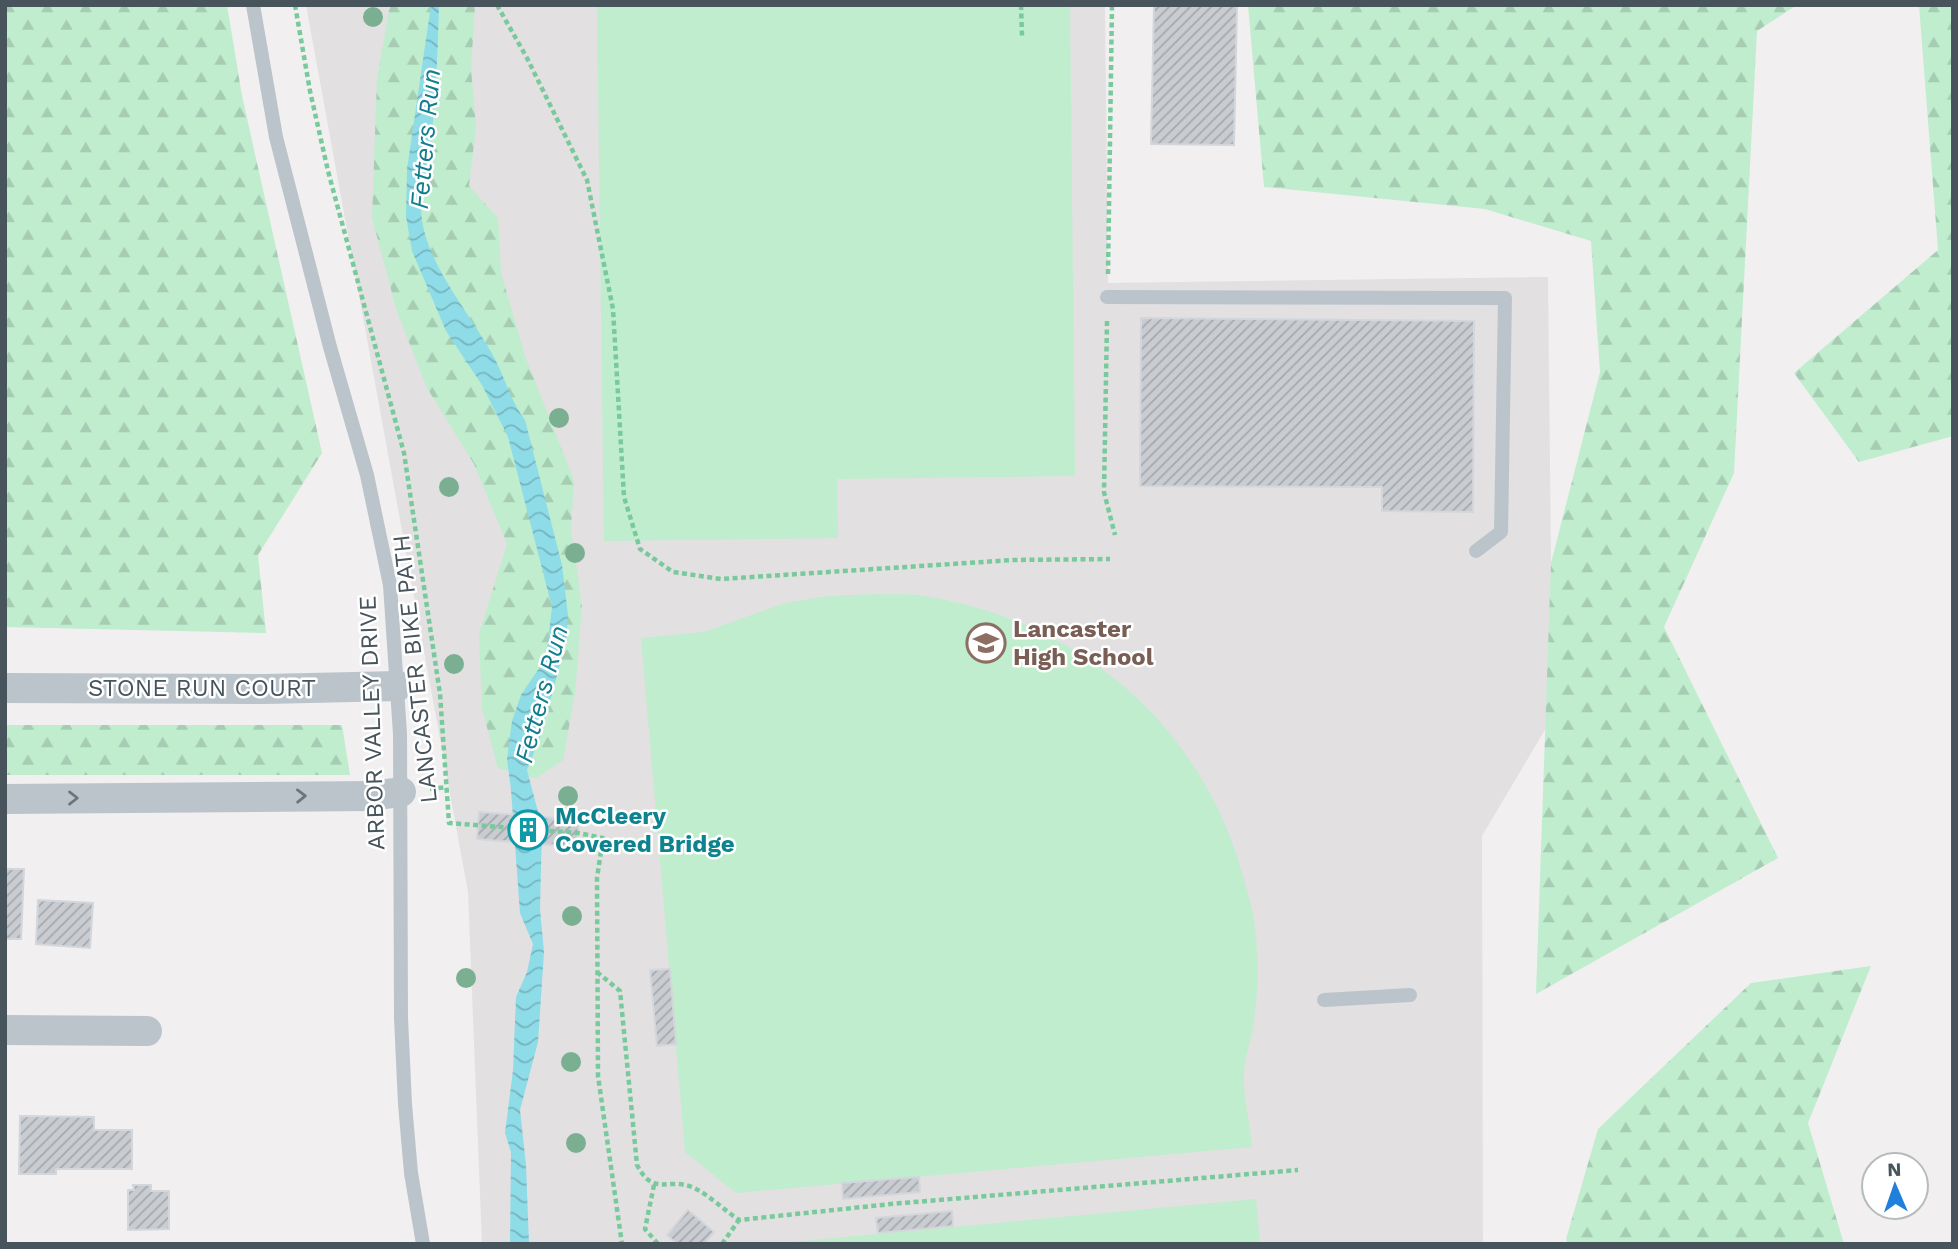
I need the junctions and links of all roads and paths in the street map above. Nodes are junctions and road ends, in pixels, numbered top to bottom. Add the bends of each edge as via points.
1 (253, 5) edge
2 (295, 5) edge
3 (496, 5) edge
4 (1021, 5) edge
5 (1022, 36) dead end
6 (1107, 297) dead end
7 (1476, 551) dead end
8 (1110, 559) dead end
9 (398, 686) junction
10 (5, 688) edge
11 (401, 792) junction
12 (5, 799) edge
13 (597, 971) junction
14 (1410, 995) dead end
15 (1324, 1000) dead end
16 (5, 1030) edge
17 (147, 1031) dead end
18 (1298, 1170) dead end
19 (654, 1185) junction
20 (739, 1220) junction
21 (423, 1244) edge
22 (622, 1244) edge
23 (658, 1244) edge
24 (722, 1244) edge

1 - 9 lane, ARBOR VALLEY DRIVE via 276,137 367,475 390,585
2 - 13 path, LANCASTER BIKE PATH via 328,171 404,453 440,694 449,822 603,838 597,878
3 - 8 path via 587,180 613,309 624,497 640,549 673,572 721,579 1013,560
4 - 5 path
6 - 7 lane via 1505,299 1501,532
9 - 10 street, STONE RUN COURT
9 - 11 lane, ARBOR VALLEY DRIVE
12 -> 11 street
11 - 21 lane, ARBOR VALLEY DRIVE via 404,1080 411,1173
13 - 19 path via 620,991 637,1165
13 - 22 path, LANCASTER BIKE PATH via 598,1076
14 - 15 lane
16 - 17 street
18 - 20 path
19 - 20 path via 694,1188
19 - 23 path via 645,1229
20 - 24 path

